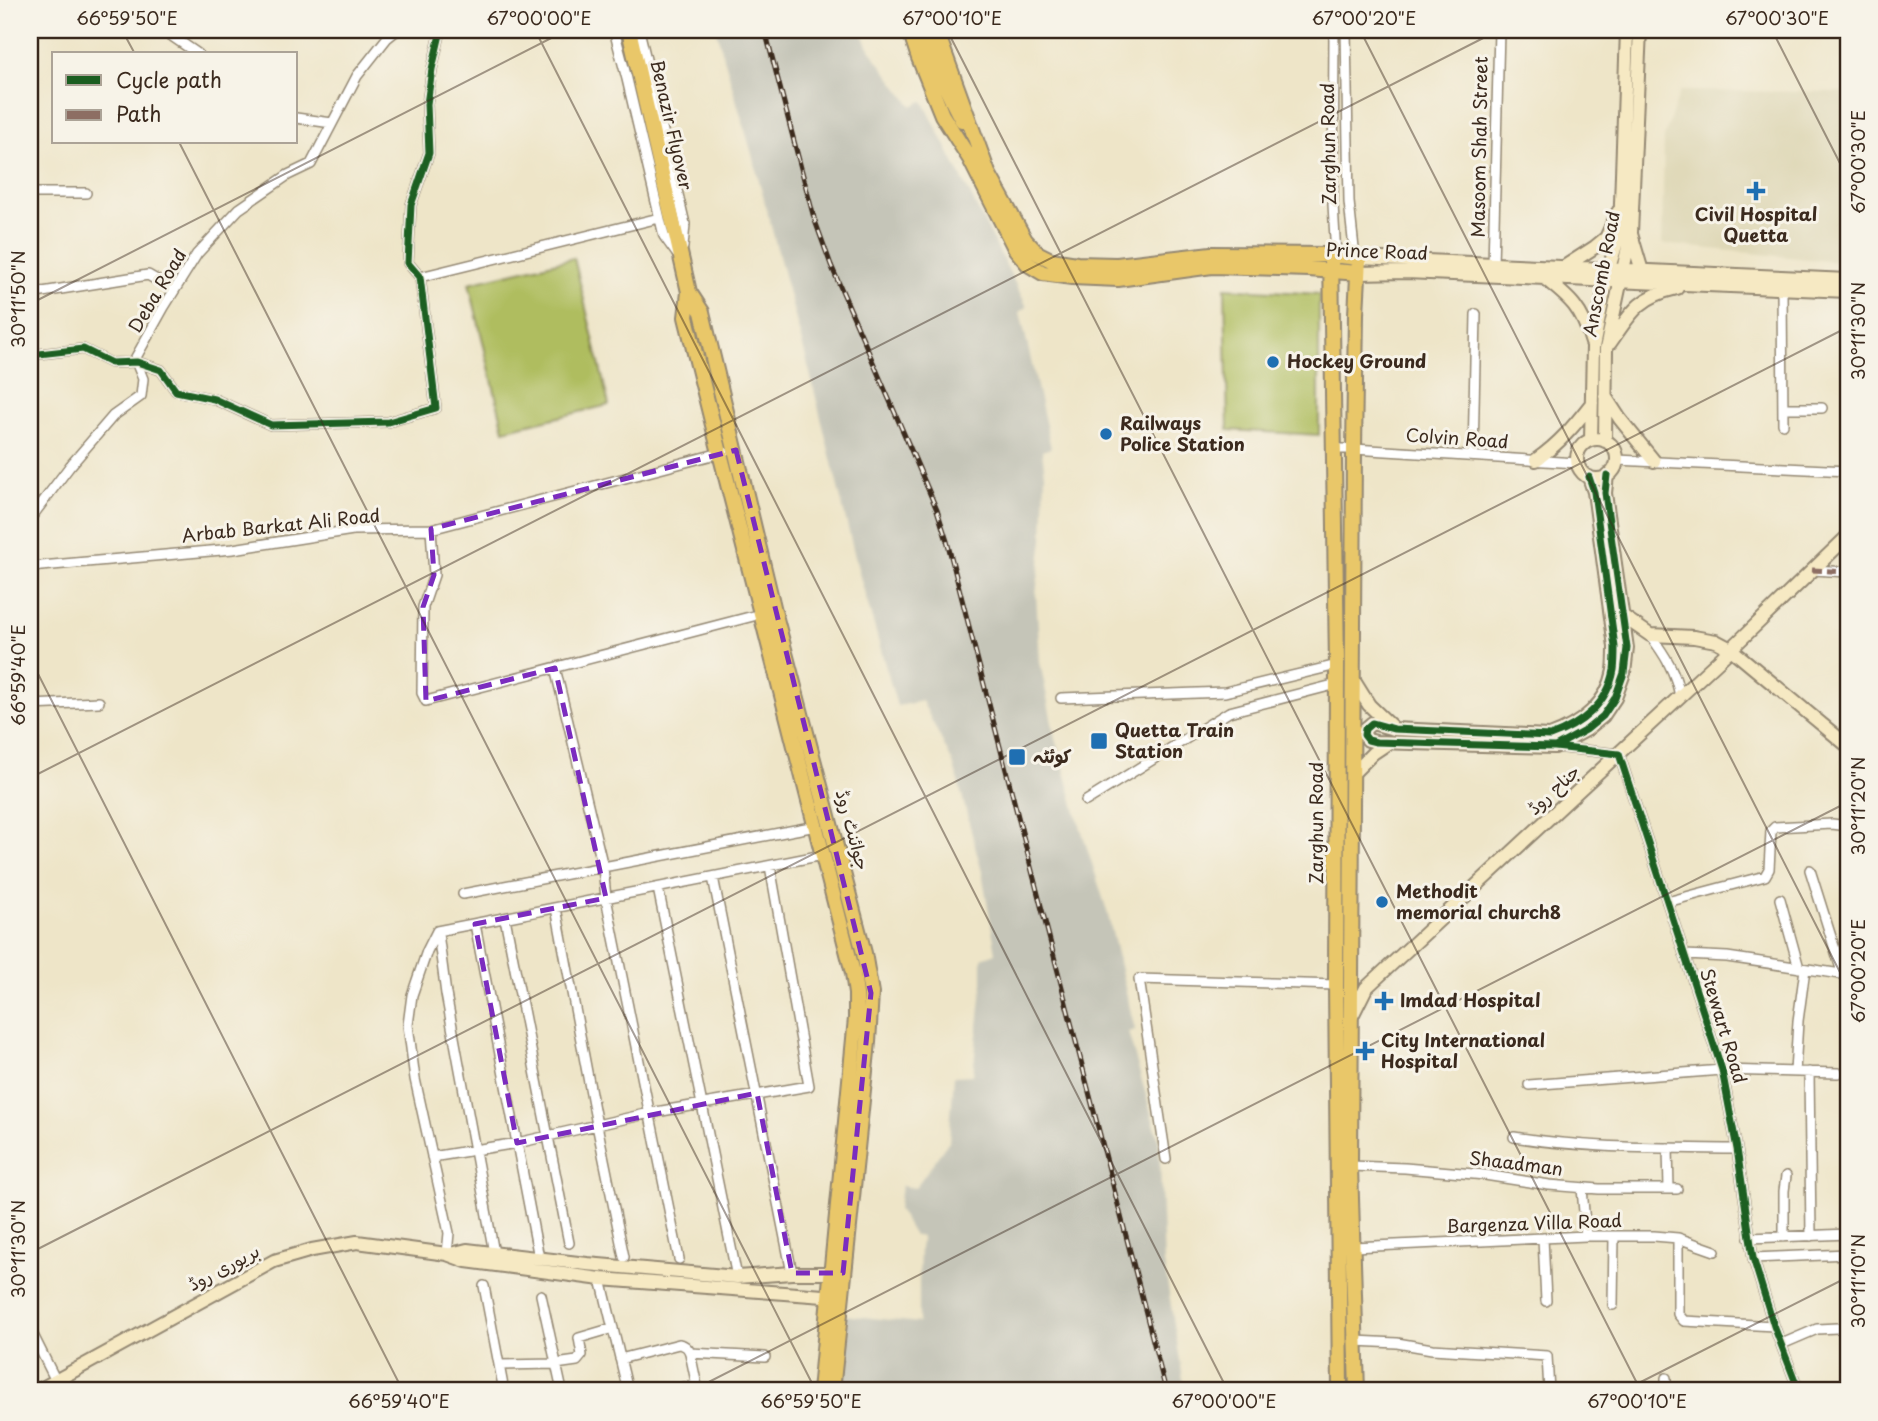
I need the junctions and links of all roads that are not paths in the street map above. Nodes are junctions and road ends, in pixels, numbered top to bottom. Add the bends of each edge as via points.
1 (163, 30) edge
2 (397, 30) edge
3 (441, 30) edge
4 (614, 30) edge
5 (629, 30) edge
6 (639, 30) edge
7 (910, 30) edge
8 (923, 30) edge
9 (936, 30) edge
10 (1334, 30) edge
11 (1346, 30) edge
12 (1499, 30) edge
13 (1627, 30) edge
14 (1640, 30) edge
15 (195, 52) edge
16 (298, 118) edge
17 (332, 123) junction
18 (975, 156) junction
19 (30, 192) edge
20 (86, 193) dead end
21 (1621, 205) junction
22 (659, 218) junction
23 (675, 228) joint
24 (1631, 233) junction
25 (1333, 260) junction
26 (682, 261) junction
27 (1357, 263) junction
28 (1493, 265) junction
29 (1563, 267) junction
30 (1642, 271) junction
31 (1608, 274) junction
32 (1622, 275) junction
33 (420, 277) junction
34 (1544, 278) junction
35 (1848, 280) edge
36 (1690, 285) junction
37 (1782, 289) junction
38 (174, 290) junction
39 (1848, 291) edge
40 (689, 292) junction
41 (30, 295) edge
42 (1476, 314) dead end
43 (1599, 348) junction
44 (30, 355) edge
45 (137, 362) junction
46 (1605, 396) junction
47 (1592, 403) junction
48 (1783, 408) junction
49 (1822, 408) dead end
50 (1783, 424) dead end
51 (1591, 440) junction
52 (1605, 440) junction
53 (1335, 449) junction
54 (1354, 449) junction
55 (736, 450) junction
56 (720, 453) junction
57 (1472, 456) junction
58 (1536, 460) junction
59 (1617, 460) junction
60 (1654, 461) junction
61 (1577, 463) junction
62 (1848, 471) edge
63 (1607, 475) junction
64 (1589, 477) junction
65 (30, 519) edge
66 (431, 529) junction
67 (1848, 536) edge
68 (30, 567) edge
69 (1812, 570) junction
70 (1848, 572) edge
71 (761, 614) junction
72 (1624, 617) junction
73 (1650, 635) junction
74 (1731, 649) junction
75 (1337, 665) junction
76 (555, 668) junction
77 (1354, 681) junction
78 (1337, 684) junction
79 (1680, 697) junction
80 (1061, 698) dead end
81 (99, 702) dead end
82 (30, 705) edge
83 (1394, 729) junction
84 (1388, 743) junction
85 (1848, 746) edge
86 (1555, 747) junction
87 (1619, 754) junction
88 (1353, 773) junction
89 (1086, 802) dead end
90 (816, 826) junction
91 (1848, 826) edge
92 (823, 855) junction
93 (770, 866) junction
94 (603, 867) junction
95 (1810, 870) dead end
96 (713, 877) junction
97 (658, 888) junction
98 (463, 894) dead end
99 (606, 898) junction
100 (1780, 899) dead end
101 (1667, 902) junction
102 (556, 908) junction
103 (506, 918) junction
104 (475, 924) junction
105 (438, 931) junction
106 (1685, 955) junction
107 (1802, 968) junction
108 (1845, 975) edge
109 (1335, 985) junction
110 (1351, 1018) junction
111 (1722, 1070) junction
112 (1795, 1072) junction
113 (1809, 1072) junction
114 (1838, 1073) dead end
115 (1529, 1085) dead end
116 (757, 1093) junction
117 (703, 1104) junction
118 (650, 1113) junction
119 (597, 1125) junction
120 (548, 1136) junction
121 (1514, 1137) dead end
122 (517, 1143) junction
123 (1668, 1148) junction
124 (474, 1149) junction
125 (1737, 1149) junction
126 (432, 1157) junction
127 (1166, 1159) dead end
128 (1350, 1166) junction
129 (1786, 1176) dead end
130 (1582, 1188) junction
131 (1848, 1234) edge
132 (1586, 1236) junction
133 (1614, 1236) junction
134 (1811, 1236) junction
135 (1784, 1237) junction
136 (1543, 1238) junction
137 (1678, 1238) junction
138 (1749, 1238) junction
139 (569, 1243) dead end
140 (1353, 1247) junction
141 (1714, 1251) dead end
142 (494, 1253) junction
143 (447, 1254) junction
144 (1848, 1254) edge
145 (624, 1257) dead end
146 (539, 1258) junction
147 (1753, 1258) junction
148 (679, 1259) dead end
149 (792, 1273) junction
150 (838, 1273) junction
151 (737, 1277) junction
152 (601, 1279) junction
153 (484, 1286) dead end
154 (541, 1295) dead end
155 (836, 1297) junction
156 (1546, 1301) dead end
157 (1613, 1305) dead end
158 (1774, 1326) junction
159 (613, 1328) junction
160 (1837, 1328) dead end
161 (30, 1329) edge
162 (1355, 1341) junction
163 (1782, 1344) junction
164 (690, 1353) junction
165 (765, 1357) dead end
166 (620, 1359) junction
167 (556, 1364) junction
168 (499, 1365) junction
169 (1666, 1378) dead end
170 (56, 1381) junction
171 (698, 1388) edge
172 (504, 1389) edge
173 (37, 1391) edge
174 (482, 1391) edge
175 (562, 1391) edge
176 (628, 1391) edge
177 (664, 1391) edge
178 (820, 1391) edge
179 (832, 1391) edge
180 (1340, 1391) edge
181 (1357, 1391) edge
182 (1549, 1391) edge
183 (1666, 1391) edge
184 (1800, 1391) edge

1 - 15 street
2 - 17 street, Deba Road via 357,76
3 - 33 street via 427,104 429,153 411,205 408,264
4 - 22 street
5 - 23 main road, Benazir Flyover
6 - 26 street via 685,224
7 - 18 main road via 942,115
8 - 18 main road
9 - 18 main road
10 - 25 street, Zarghun Road
11 - 27 street, Zarghun Road via 1349,202
12 - 28 street, Masoom Shah Street
13 - 21 main road, Anscomb Road
14 - 24 main road, Anscomb Road
16 - 17 street
17 - 38 street, Deba Road via 311,164 239,209 197,254
18 - 25 main road, Prince Road via 1015,248 1043,273 1118,279 1212,266
19 - 20 street
21 - 29 main road via 1606,238
21 - 31 main road, Anscomb Road via 1620,232
22 - 26 street via 664,236
22 - 33 street
23 - 26 main road, جوائنٹ روڈ
24 - 30 main road
24 - 32 main road, Anscomb Road
25 - 27 main road, Prince Road
25 - 53 main road, Zarghun Road
26 - 40 main road, جوائنٹ روڈ
27 - 28 main road, Prince Road
27 - 34 main road, Prince Road via 1406,272
27 - 54 main road, Zarghun Road
28 - 29 main road, Prince Road
29 - 31 main road, Prince Road
30 - 32 main road, Prince Road
30 - 35 main road, Prince Road
31 - 32 main road, Prince Road
31 - 34 main road, Prince Road
31 - 43 main road, Anscomb Road
32 - 36 main road, Prince Road
32 - 43 main road, Anscomb Road
33 - 45 street via 436,408 424,412 388,422 271,425 214,399 176,391 161,370
34 - 43 main road via 1579,310
36 - 37 main road, Prince Road
36 - 43 main road via 1644,300
37 - 39 main road, Prince Road
37 - 48 street
38 - 41 street via 148,275
38 - 45 street, Deba Road
40 - 55 main road, جوائنٹ روڈ via 702,312
40 - 56 main road, جوائنٹ روڈ via 687,317
42 - 57 street
43 - 46 main road, Anscomb Road
43 - 47 main road, Anscomb Road
44 - 45 street via 83,349 111,363
45 - 65 street, Deba Road via 144,379 141,396 113,416
46 - 52 main road, Anscomb Road
46 - 60 main road
47 - 51 main road, Anscomb Road
47 - 58 main road via 1569,433
48 - 49 street
48 - 50 street
51 - 52 main road
51 - 61 main road via 1580,449
52 - 59 main road
53 - 54 street, Colvin Road
53 - 75 main road, Zarghun Road
54 - 57 street, Colvin Road
54 - 77 main road, Zarghun Road
55 - 56 street, Arbab Barkat Ali Road
55 - 150 main road, جوائنٹ روڈ via 870,982 871,1018
56 - 66 street, Arbab Barkat Ali Road
56 - 71 main road, جوائنٹ روڈ
57 - 58 street, Colvin Road
58 - 61 street, Colvin Road
59 - 60 street
59 - 63 main road
60 - 62 street
61 - 64 main road
63 - 64 main road
63 - 72 main road via 1605,492
64 - 83 main road via 1615,647 1614,671 1598,705 1581,721 1550,736
66 - 68 street, Arbab Barkat Ali Road via 353,530 233,549
66 - 76 street via 434,575 423,607 422,693 426,701
67 - 69 main road, جناح روڈ
69 - 70 street
69 - 74 main road, جناح روڈ
71 - 76 street
71 - 90 main road, جوائنٹ روڈ
72 - 73 main road
72 - 86 main road via 1627,648 1615,698 1586,730
73 - 74 main road via 1694,637
73 - 79 street via 1671,664
74 - 79 main road, جناح روڈ
74 - 85 main road
75 - 78 main road, Zarghun Road
75 - 80 street via 1226,692
76 - 94 street
77 - 83 main road via 1369,705
77 - 88 main road, Zarghun Road
78 - 89 street via 1228,712
78 - 109 main road, Zarghun Road
79 - 87 main road, جناح روڈ
81 - 82 street
83 - 84 main road via 1372,723 1365,729 1368,740
84 - 86 main road
84 - 88 main road
86 - 87 street
87 - 101 street, Stewart Road
87 - 110 main road, جناح روڈ via 1366,988
88 - 110 main road, Zarghun Road
90 - 92 main road, جوائنٹ روڈ
90 - 94 street
91 - 101 street via 1774,827 1765,876
92 - 93 street
92 - 150 main road, جوائنٹ روڈ via 856,994
93 - 96 street
93 - 116 street via 809,1086
94 - 98 street
94 - 99 street
95 - 108 street
96 - 97 street
96 - 116 street
97 - 99 street
97 - 117 street
99 - 102 street
99 - 118 street
100 - 107 street
101 - 106 street, Stewart Road
102 - 103 street
102 - 119 street
103 - 104 street
103 - 120 street
104 - 105 street
104 - 122 street
105 - 124 street
105 - 126 street via 412,995 408,1025
106 - 107 street
106 - 111 street, Stewart Road
107 - 108 street
107 - 112 street
109 - 127 street via 1139,979
109 - 180 main road, Zarghun Road
110 - 128 main road, Zarghun Road
111 - 112 street
111 - 115 street
111 - 125 street, Stewart Road
112 - 113 street
113 - 114 street
113 - 134 street
116 - 117 street
116 - 149 street
117 - 118 street
117 - 151 street
118 - 119 street
118 - 148 street
119 - 120 street
119 - 145 street
120 - 122 street
120 - 139 street
121 - 123 street via 1610,1148
122 - 124 street
122 - 146 street
123 - 125 street
123 - 130 street, Shaadman via 1673,1189
124 - 126 street
124 - 142 street
125 - 138 street, Stewart Road
126 - 143 street via 449,1233
128 - 130 street, Shaadman via 1485,1175
128 - 140 main road, Zarghun Road
129 - 135 street
130 - 132 street
131 - 134 street
132 - 133 street, Bargenza Villa Road
132 - 136 street, Bargenza Villa Road
133 - 137 street, Bargenza Villa Road
133 - 157 street
134 - 135 street
135 - 138 street
136 - 140 street, Bargenza Villa Road
136 - 156 street
137 - 141 street, Bargenza Villa Road
137 - 158 street via 1681,1319
138 - 147 street, Stewart Road
140 - 162 main road, Zarghun Road
142 - 143 main road, بریوری روڈ via 467,1250
142 - 146 main road, بریوری روڈ
143 - 152 main road, بریوری روڈ via 466,1261
143 - 170 main road, بریوری روڈ via 357,1242 274,1261
144 - 147 street
146 - 151 main road, بریوری روڈ
147 - 158 street, Stewart Road
149 - 150 main road, بریوری روڈ
149 - 151 main road, بریوری روڈ
150 - 155 main road, جوائنٹ روڈ
152 - 155 main road, بریوری روڈ
152 - 159 street
153 - 168 street
154 - 167 street
155 - 178 main road, جوائنٹ روڈ
155 - 179 main road, جوائنٹ روڈ
158 - 163 street, Stewart Road
159 - 166 street
159 - 167 street via 579,1338 581,1359
160 - 163 street via 1817,1329
161 - 170 street
162 - 181 main road, Zarghun Road
162 - 182 street via 1547,1356
163 - 184 street, Stewart Road
164 - 165 street
164 - 166 street via 679,1344
164 - 171 street
166 - 176 street
167 - 168 street
167 - 175 street
168 - 172 street
169 - 183 street
170 - 173 main road, بریوری روڈ
171 - 177 street
172 - 174 street

